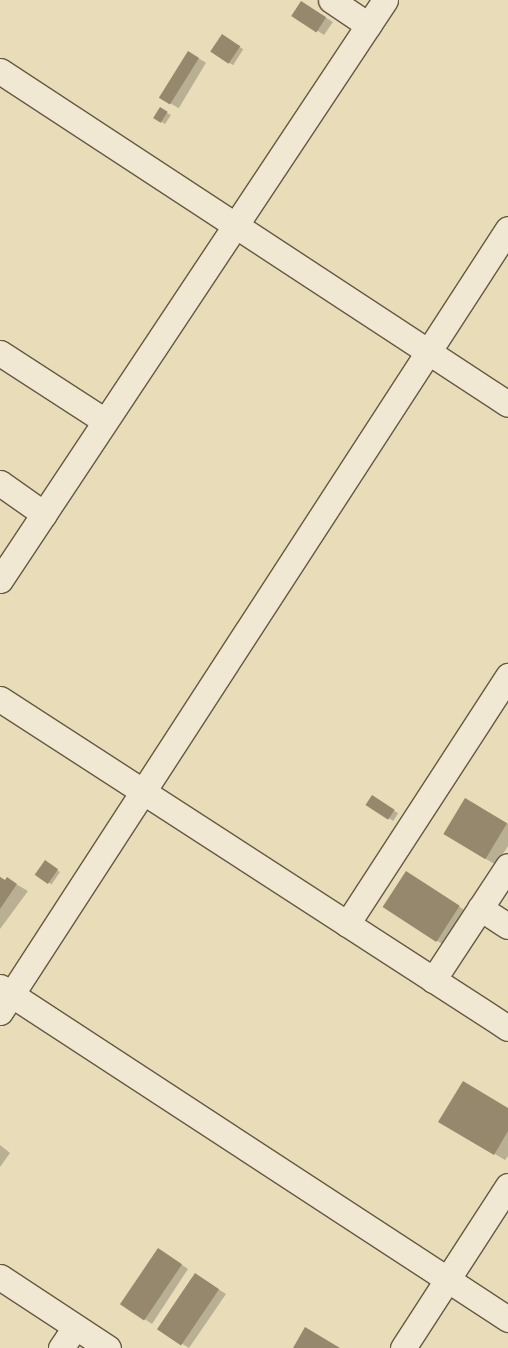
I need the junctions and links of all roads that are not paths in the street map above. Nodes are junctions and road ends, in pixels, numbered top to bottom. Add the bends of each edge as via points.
1 (331, 0) edge
2 (385, 0) edge
3 (368, 25) junction
4 (0, 71) edge
5 (235, 225) junction
6 (508, 229) edge
7 (429, 352) junction
8 (0, 353) edge
9 (508, 404) edge
10 (105, 422) junction
11 (0, 483) edge
12 (44, 514) junction
13 (0, 580) edge
14 (507, 679) edge
15 (0, 699) edge
16 (144, 792) junction
17 (508, 866) edge
18 (480, 908) junction
19 (346, 924) junction
20 (508, 926) edge
21 (433, 980) junction
22 (4, 998) edge
23 (508, 1028) edge
24 (508, 1186) edge
25 (0, 1277) edge
26 (448, 1279) junction
27 (508, 1319) edge
28 (75, 1327) junction
29 (61, 1348) edge
30 (108, 1348) edge
31 (403, 1348) edge

1 - 3 street
2 - 3 street
3 - 5 street
4 - 5 street
5 - 7 street
5 - 10 street
6 - 7 street
7 - 9 street
7 - 16 street
8 - 10 street
10 - 12 street
11 - 12 street
12 - 13 street
14 - 19 street
15 - 16 street
16 - 19 street
16 - 22 street
17 - 18 street
18 - 20 street
18 - 21 street
19 - 21 street
21 - 23 street
22 - 26 street
24 - 26 street
25 - 28 street
26 - 27 street
26 - 31 street
28 - 29 street
28 - 30 street

